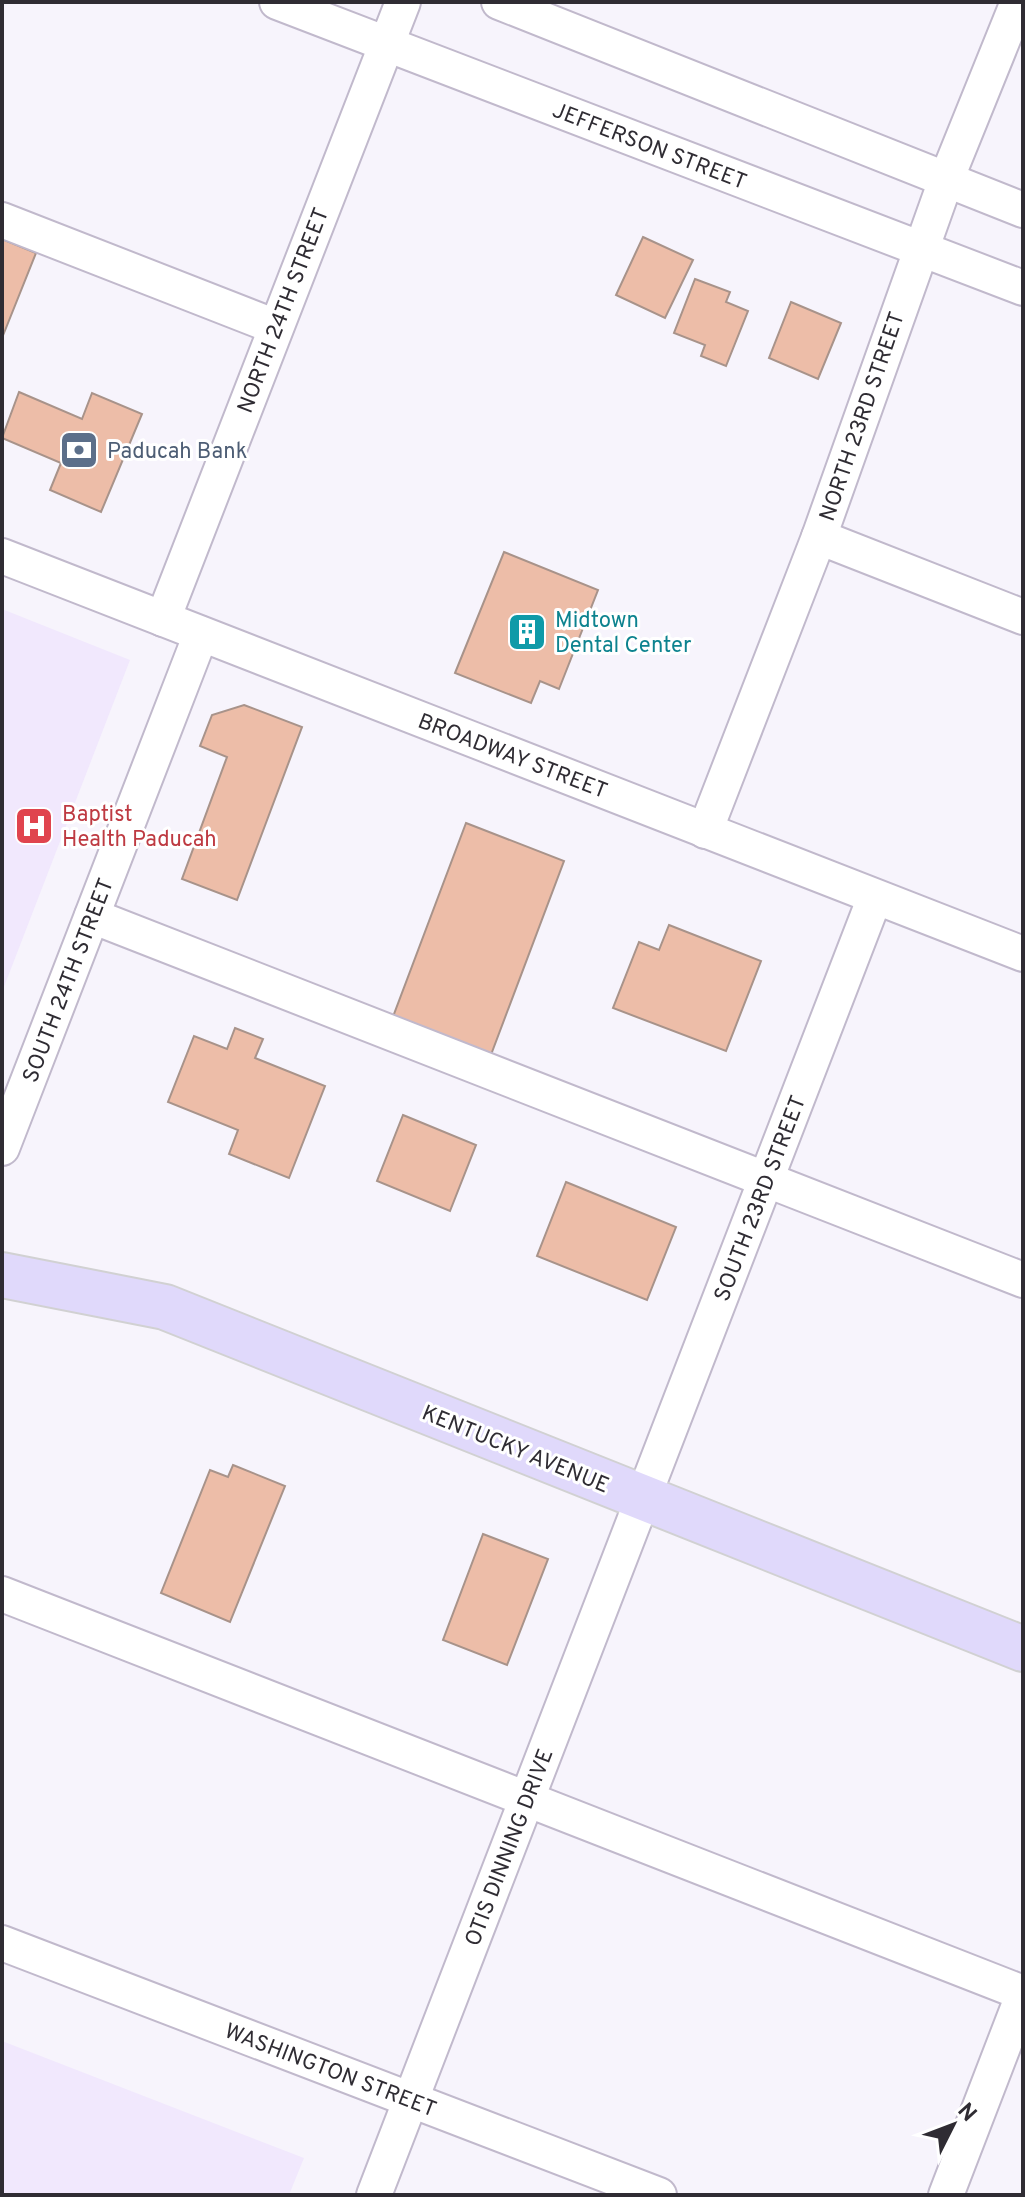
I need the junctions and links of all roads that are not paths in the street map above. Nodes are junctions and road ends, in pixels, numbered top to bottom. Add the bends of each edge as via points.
1 (277, 2) edge
2 (403, 2) edge
3 (499, 2) edge
4 (1018, 2) edge
5 (384, 44) junction
6 (946, 180) junction
7 (1023, 210) edge
8 (2, 220) edge
9 (921, 248) junction
10 (1023, 288) edge
11 (276, 327) junction
12 (819, 537) junction
13 (2, 556) edge
14 (1023, 617) edge
15 (163, 619) junction
16 (201, 634) junction
17 (705, 831) junction
18 (875, 897) junction
19 (92, 916) junction
20 (1023, 954) edge
21 (2, 1148) edge
22 (766, 1179) junction
23 (2, 1275) edge
24 (1023, 1280) edge
25 (642, 1499) junction
26 (2, 1594) edge
27 (1023, 1649) edge
28 (527, 1799) junction
29 (2, 1943) edge
30 (1023, 1994) edge
31 (411, 2099) junction
32 (374, 2195) edge
33 (659, 2195) edge
34 (946, 2195) edge

1 - 5 street, JEFFERSON STREET
2 - 5 street, NORTH 24TH STREET
3 - 6 street
4 - 6 street, NORTH 23RD STREET
5 - 9 street, JEFFERSON STREET
5 - 11 street, NORTH 24TH STREET
6 - 7 street
6 - 9 street, NORTH 23RD STREET
8 - 11 street
9 - 10 street, JEFFERSON STREET
9 - 12 street, NORTH 23RD STREET
11 - 15 street, NORTH 24TH STREET
12 - 14 street
12 - 17 street, NORTH 23RD STREET
13 - 15 street, BROADWAY STREET
15 - 16 street, BROADWAY STREET
16 - 17 street, BROADWAY STREET
16 - 19 street, SOUTH 24TH STREET
17 - 18 street, BROADWAY STREET
18 - 20 street, BROADWAY STREET
18 - 22 street, SOUTH 23RD STREET
19 - 21 street, SOUTH 24TH STREET
19 - 22 street
22 - 24 street
22 - 25 street, SOUTH 23RD STREET
23 - 25 main road, KENTUCKY AVENUE via 165,1307
25 - 27 main road, KENTUCKY AVENUE
25 - 28 street, OTIS DINNING DRIVE
26 - 28 street
28 - 30 street
28 - 31 street, OTIS DINNING DRIVE
29 - 31 street, WASHINGTON STREET
30 - 34 street
31 - 32 street, OTIS DINNING DRIVE
31 - 33 street, WASHINGTON STREET

